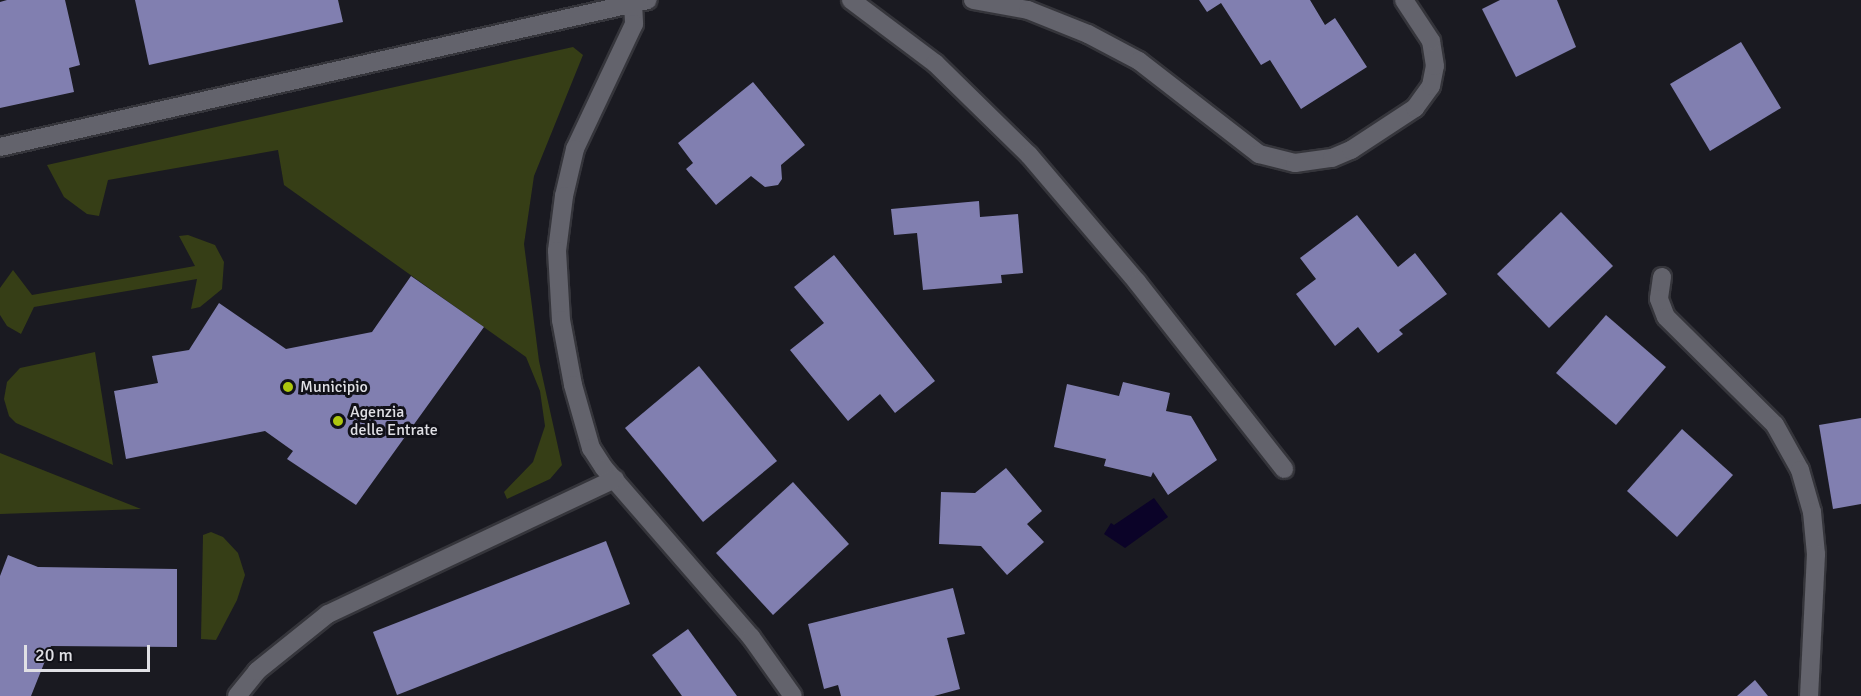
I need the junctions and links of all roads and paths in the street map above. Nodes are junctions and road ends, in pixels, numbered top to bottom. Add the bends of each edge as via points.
1 (851, 0) edge
2 (973, 0) edge
3 (1404, 0) edge
4 (640, 2) edge
5 (0, 147) edge
6 (1662, 277) dead end
7 (1284, 469) dead end
8 (615, 479) junction
9 (237, 696) edge
10 (793, 696) edge
11 (1809, 696) edge

1 - 7 street via 934,63 1029,154 1137,282
2 - 3 street via 1028,10 1088,34 1139,61 1259,153 1295,163 1332,158 1351,150 1415,108 1431,86 1435,66 1431,40
4 - 5 street
4 - 8 street via 634,24 575,149 557,251 561,320 583,425 591,448
6 - 11 street via 1659,298 1666,317 1775,425 1800,470 1812,512 1816,554
8 - 9 street via 328,614 257,671
8 - 10 street via 751,637

